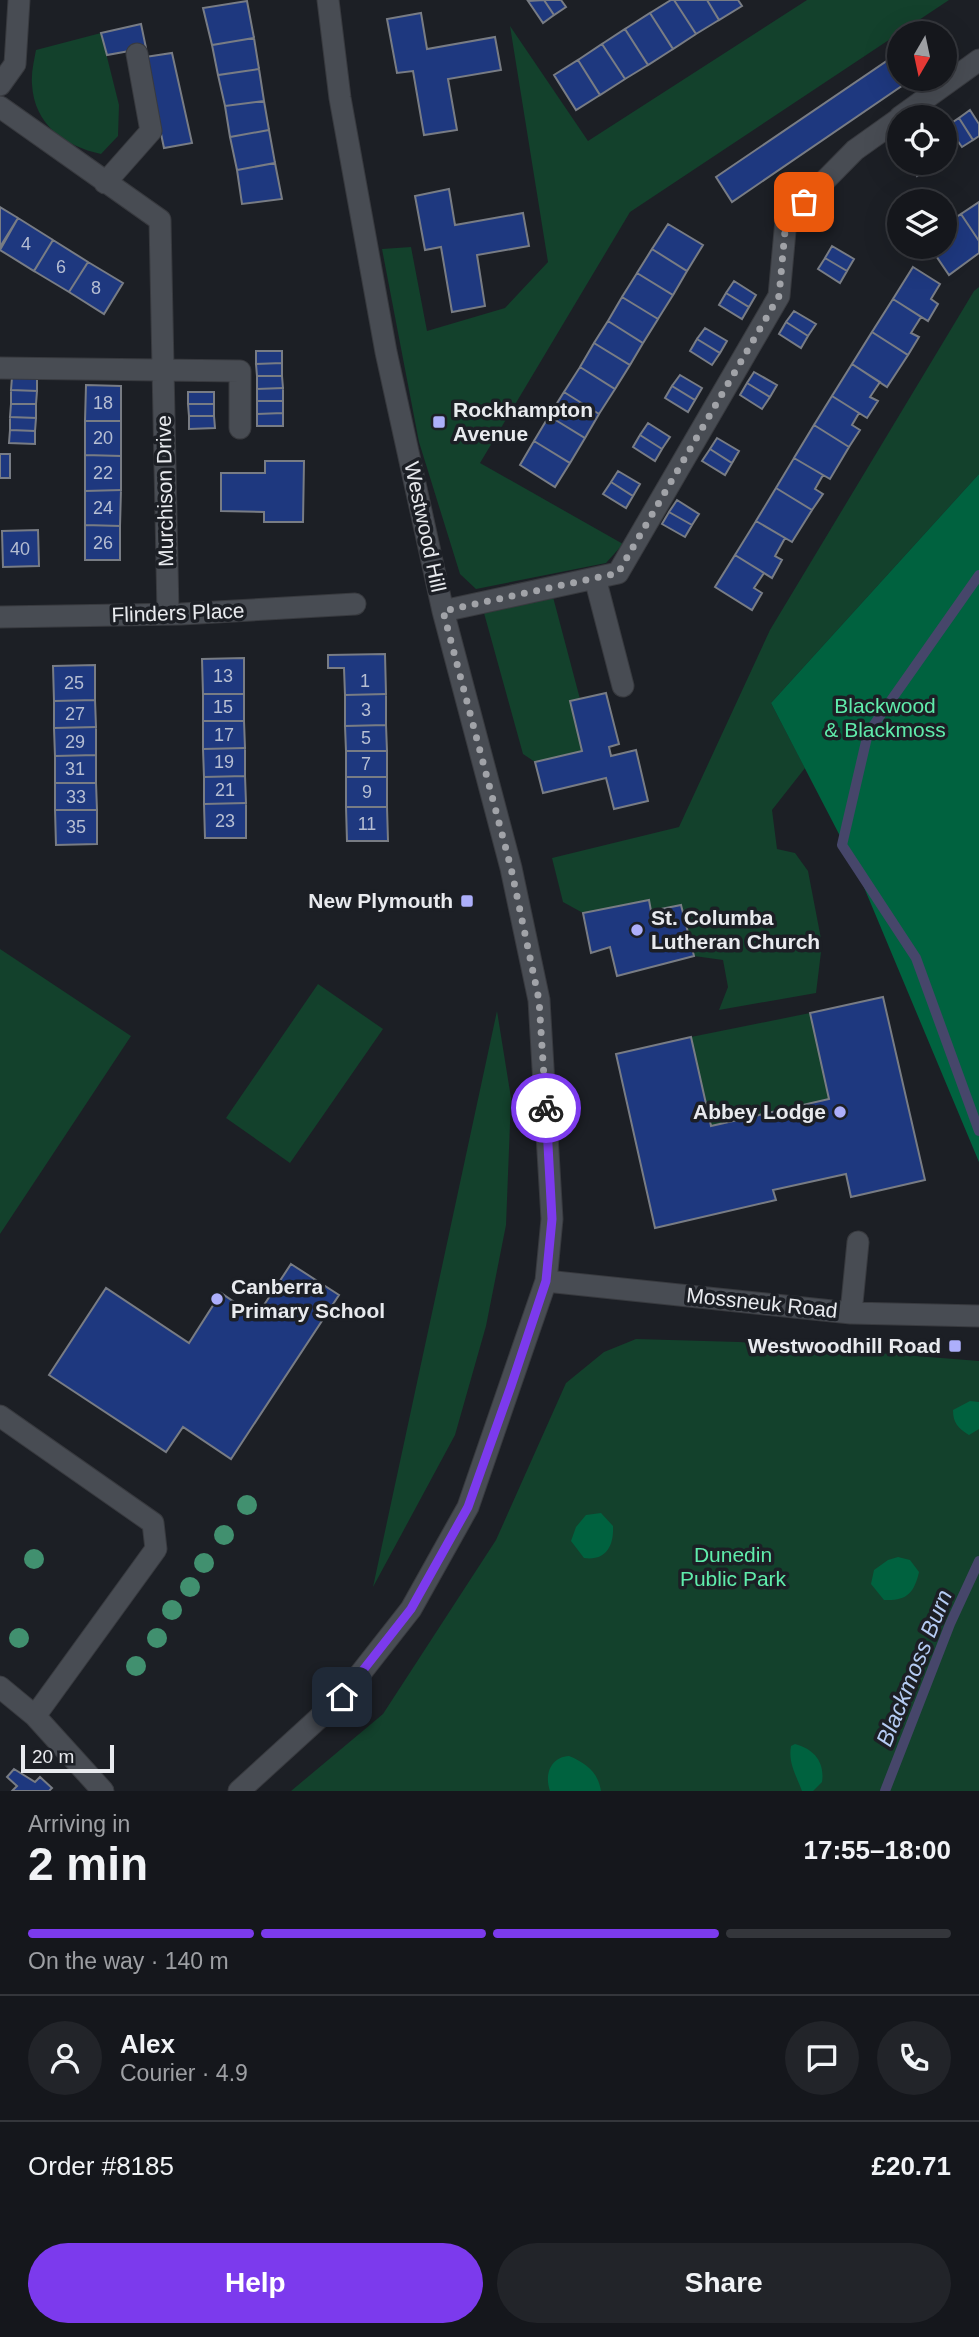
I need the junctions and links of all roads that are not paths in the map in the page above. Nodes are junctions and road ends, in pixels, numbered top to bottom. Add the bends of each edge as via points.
1 (19, 0) edge
2 (328, 0) edge
3 (137, 54) dead end
4 (979, 60) edge
5 (0, 85) edge
6 (918, 105) edge
7 (0, 107) edge
8 (887, 127) edge
9 (105, 183) junction
10 (0, 368) edge
11 (162, 370) junction
12 (240, 428) dead end
13 (595, 578) junction
14 (355, 604) dead end
15 (443, 611) junction
16 (168, 613) junction
17 (0, 617) edge
18 (623, 686) dead end
19 (858, 1242) dead end
20 (546, 1281) junction
21 (851, 1313) junction
22 (979, 1316) edge
23 (0, 1416) edge
24 (0, 1686) edge
25 (35, 1716) junction
26 (103, 1791) edge
27 (239, 1791) edge

1 - 5 street via 15,64
2 - 15 street, Westwood Hill via 340,98 386,352
3 - 9 street via 151,131
4 - 6 street
7 - 9 street, Murchison Drive
8 - 13 street via 855,150 786,220 779,296 618,573
9 - 11 street, Murchison Drive via 160,220
10 - 11 street
11 - 12 street via 240,371
11 - 16 street, Murchison Drive
13 - 15 street
13 - 18 street
14 - 16 street, Flinders Place
15 - 20 street, Westwood Hill via 511,868 539,1000 552,1219
16 - 17 street, Flinders Place
19 - 21 street
20 - 21 street, Mossneuk Road
20 - 27 street, Westwood Hill via 468,1507 411,1609 342,1697
21 - 22 street, Mossneuk Road
23 - 25 street via 153,1523 155,1536 156,1549
24 - 25 street
25 - 26 street

